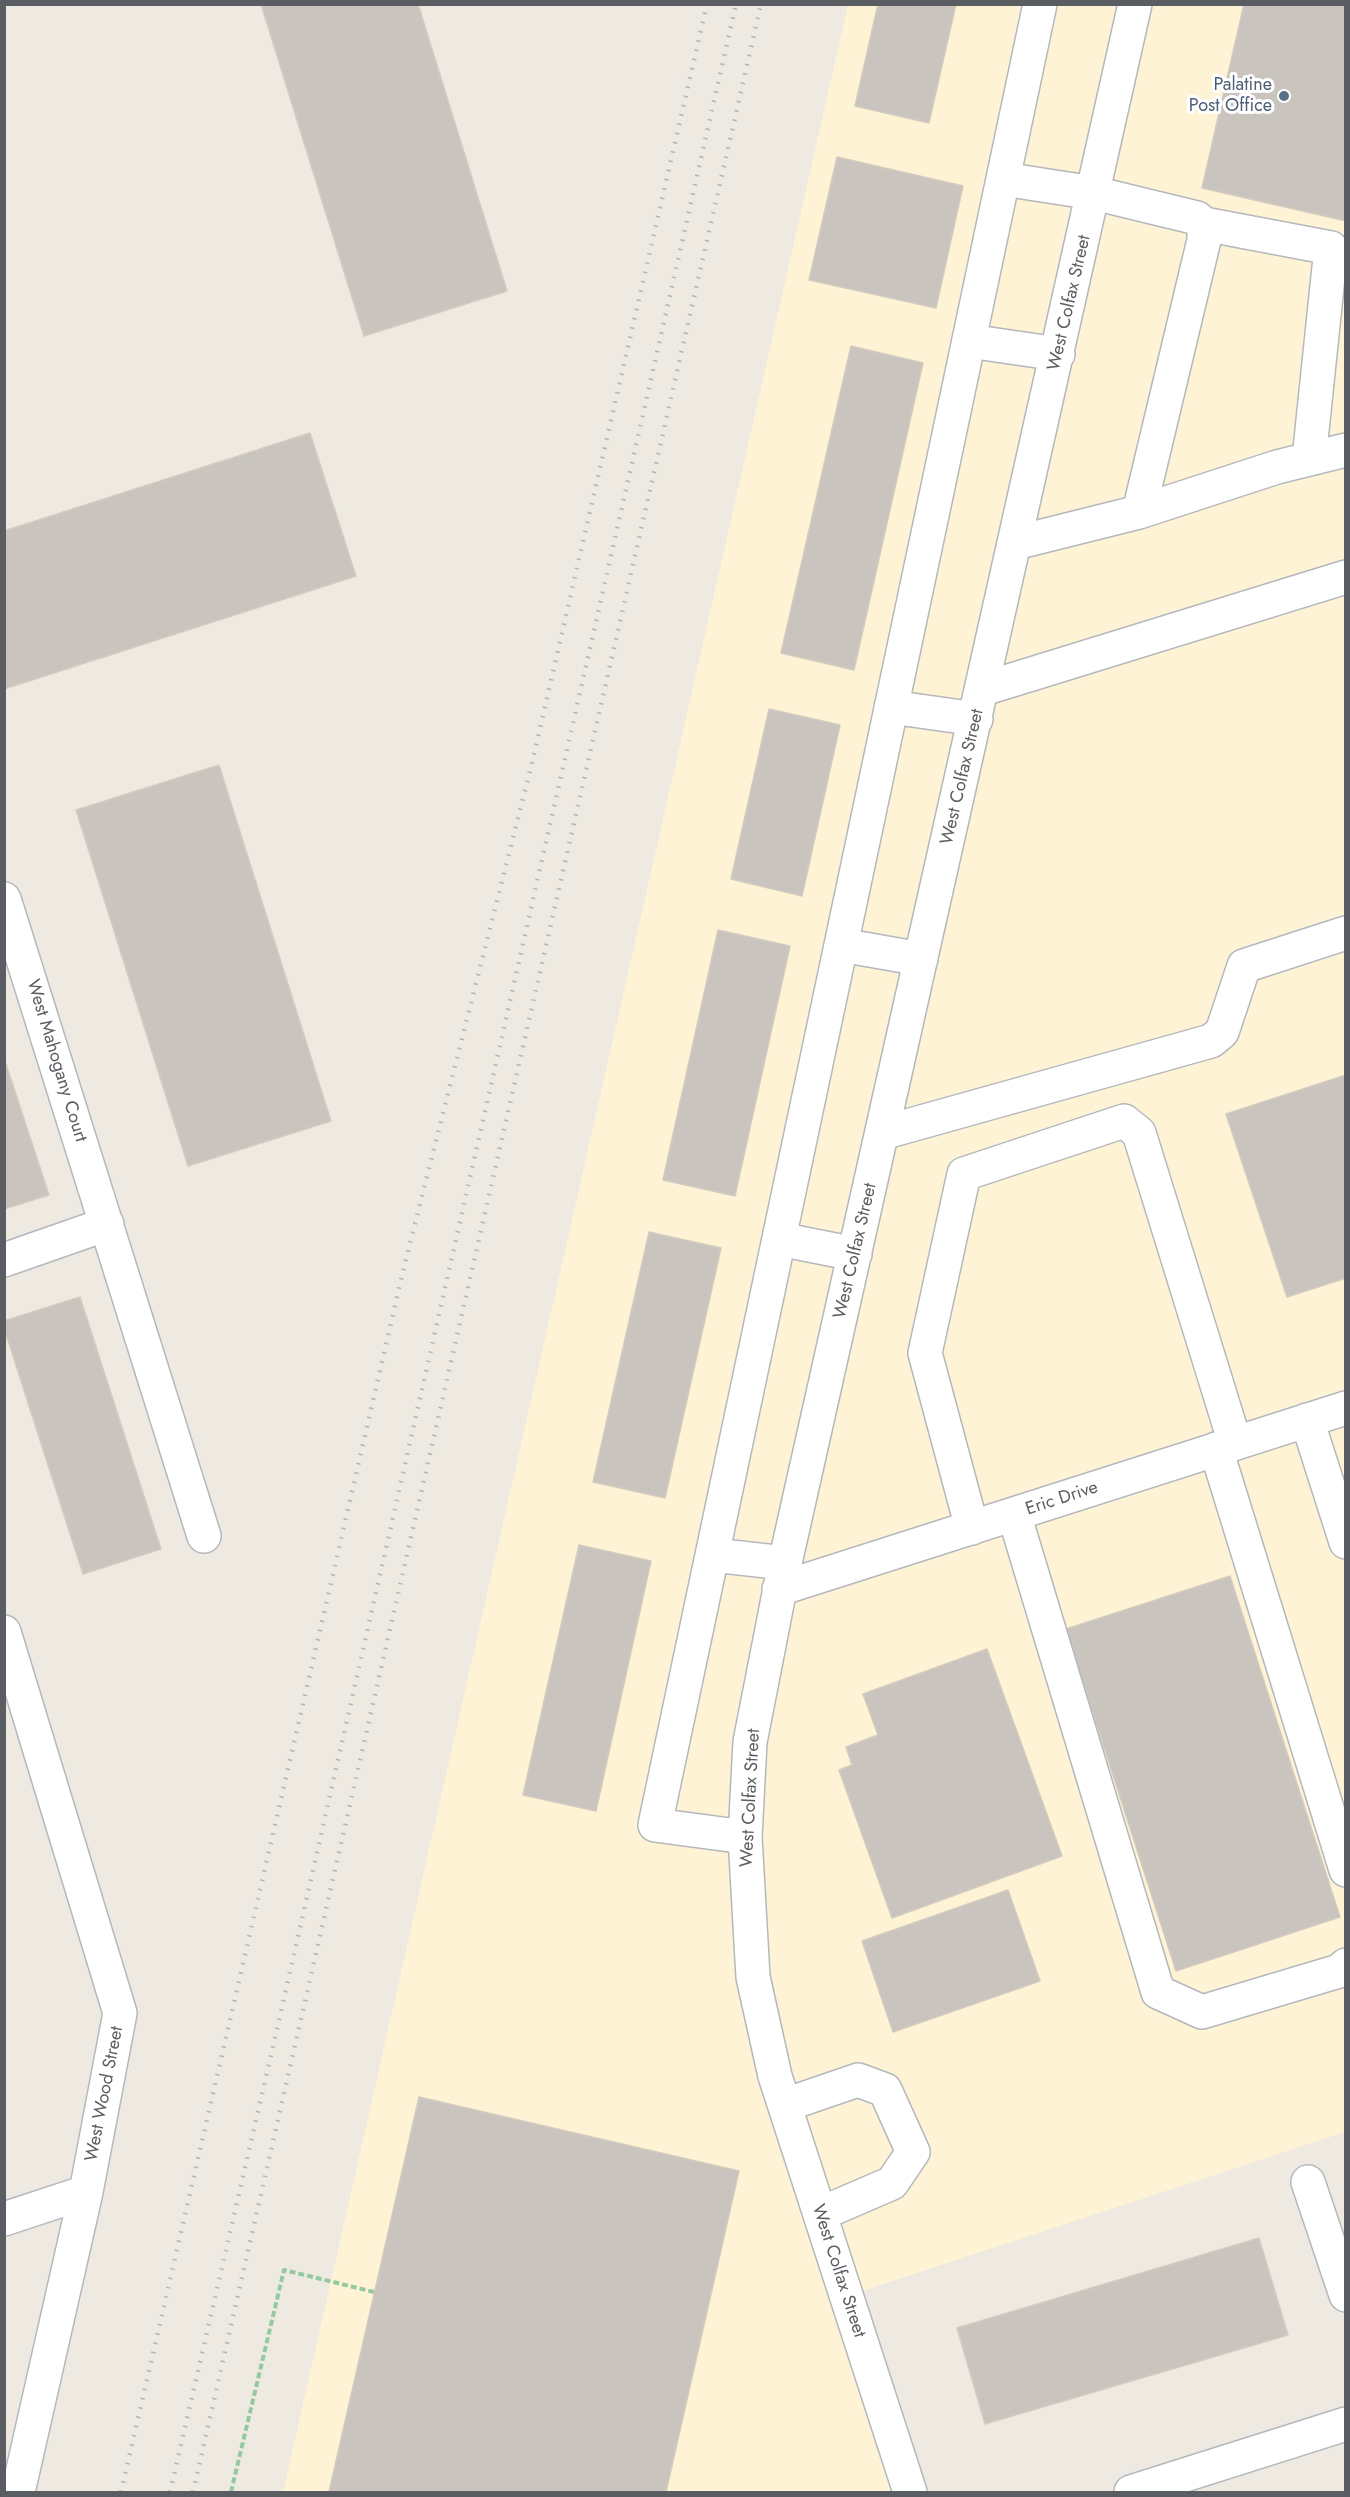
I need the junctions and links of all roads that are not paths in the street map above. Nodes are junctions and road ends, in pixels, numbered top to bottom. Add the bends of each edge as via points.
1 (1040, 4) edge
2 (1135, 4) edge
3 (1003, 179) junction
4 (1094, 193) junction
5 (1204, 224) junction
6 (969, 341) junction
7 (1058, 354) junction
8 (1346, 450) edge
9 (1309, 459) junction
10 (1139, 512) junction
11 (1015, 543) junction
12 (1346, 577) edge
13 (979, 704) junction
14 (891, 707) junction
15 (4, 899) edge
16 (1346, 933) edge
17 (841, 945) junction
18 (921, 959) junction
19 (882, 1133) junction
20 (107, 1224) junction
21 (779, 1239) junction
22 (855, 1254) junction
23 (4, 1260) edge
24 (1346, 1408) edge
25 (1307, 1420) junction
26 (1225, 1446) junction
27 (1014, 1514) junction
28 (972, 1528) junction
29 (204, 1536) dead end
30 (1346, 1542) edge
31 (713, 1555) junction
32 (782, 1576) junction
33 (4, 1632) edge
34 (745, 1837) junction
35 (1346, 1870) edge
36 (1346, 1965) edge
37 (785, 2105) junction
38 (1308, 2182) dead end
39 (86, 2192) junction
40 (820, 2214) junction
41 (4, 2218) edge
42 (1346, 2295) edge
43 (1346, 2424) edge
44 (1197, 2482) edge
45 (18, 2493) edge
46 (910, 2493) edge
47 (1131, 2493) edge

1 - 3 street
2 - 4 street, West Colfax Street
3 - 4 street
3 - 6 street
4 - 5 street via 1197,218
4 - 7 street, West Colfax Street
5 - 9 street via 1331,248
5 - 10 street via 1204,240
6 - 7 street
6 - 14 street
7 - 11 street, West Colfax Street
8 - 9 street
9 - 10 street
10 - 11 street
11 - 13 street, West Colfax Street
12 - 13 street
13 - 14 street
13 - 18 street, West Colfax Street
14 - 17 street
15 - 20 street, West Mahogany Court
16 - 19 street via 1244,966 1222,1032 1210,1041
17 - 18 street
17 - 21 street
18 - 19 street, West Colfax Street
19 - 22 street, West Colfax Street
20 - 23 street
20 - 29 street, West Mahogany Court
21 - 22 street
21 - 31 street
22 - 32 street, West Colfax Street
24 - 25 street, Eric Drive
25 - 26 street, Eric Drive
25 - 30 street
26 - 27 street, Eric Drive
26 - 28 street via 1139,1133 1124,1121 964,1174 925,1353
26 - 35 street
27 - 28 street, Eric Drive
27 - 36 street via 1158,1992 1202,2012 1339,1971
28 - 32 street, Eric Drive
31 - 32 street
31 - 34 street via 655,1825
32 - 34 street, West Colfax Street via 750,1742
33 - 39 street, West Wood Street via 120,2013
34 - 37 street, West Colfax Street via 753,1977
37 - 40 street, West Colfax Street
37 - 40 street via 858,2080 885,2090 913,2152 892,2183
38 - 42 street
39 - 41 street
39 - 45 street, West Wood Street
40 - 46 street, West Colfax Street
43 - 44 street
44 - 47 street

